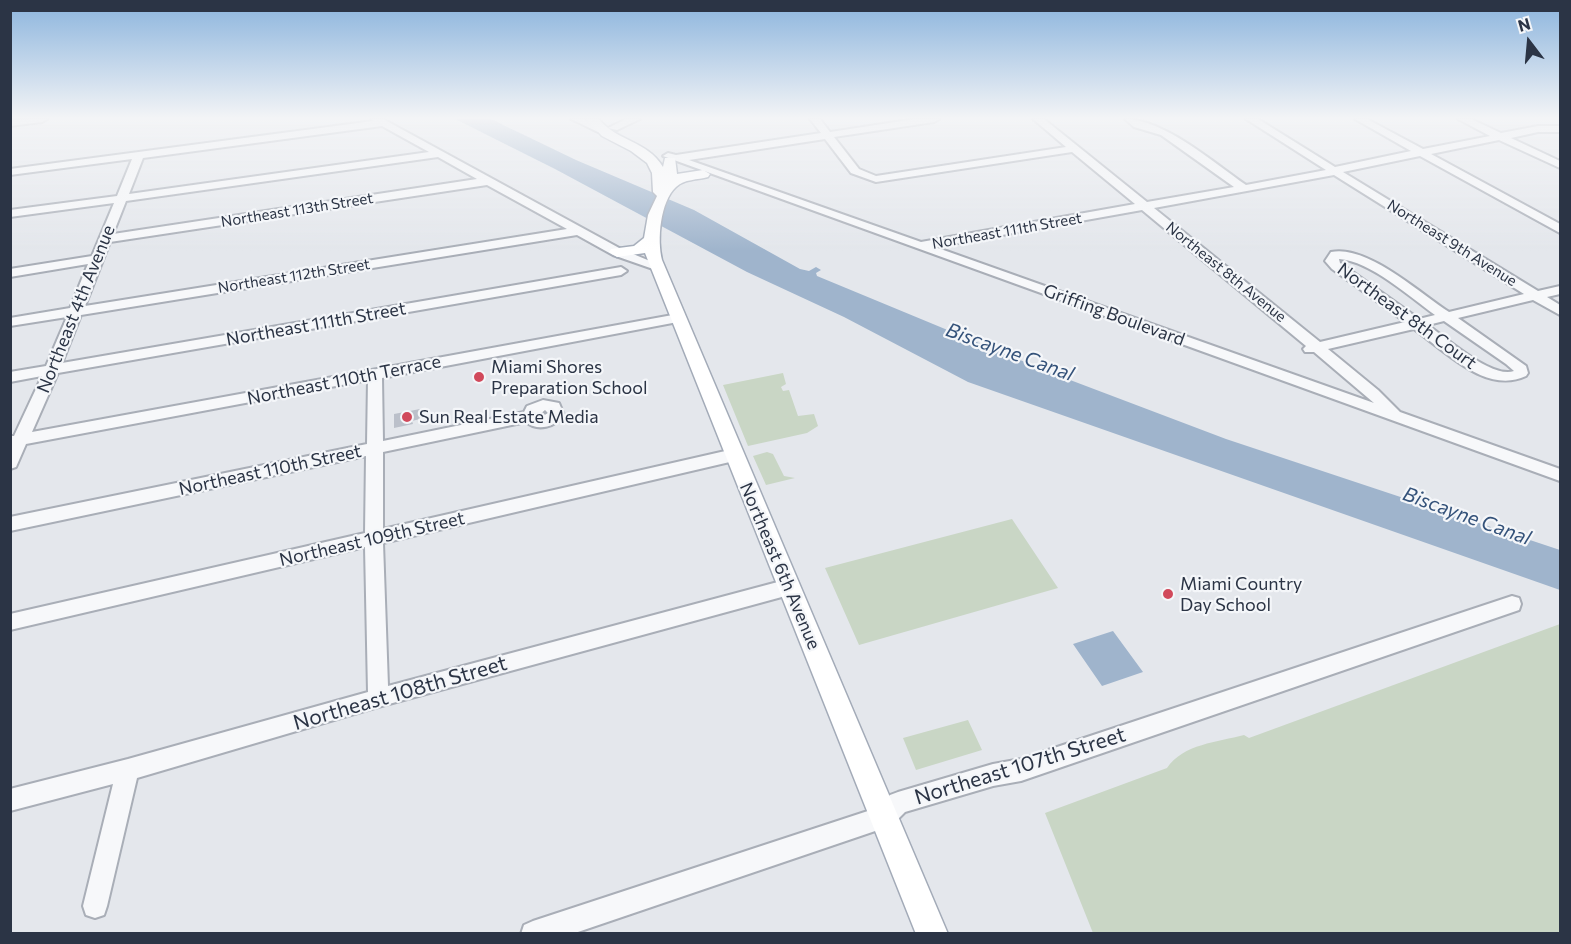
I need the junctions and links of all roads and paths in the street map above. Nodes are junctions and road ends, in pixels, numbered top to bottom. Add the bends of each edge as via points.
1 (74, 163) edge
2 (136, 163) edge
3 (375, 163) edge
4 (455, 163) edge
5 (666, 163) edge
6 (688, 163) edge
7 (688, 163) edge
8 (702, 163) edge
9 (849, 163) edge
10 (985, 163) edge
11 (1086, 163) edge
12 (1207, 163) edge
13 (1324, 163) edge
14 (1371, 163) edge
15 (1442, 163) edge
16 (698, 164) junction
17 (1335, 170) junction
18 (10, 171) edge
19 (489, 182) junction
20 (1240, 187) junction
21 (665, 190) junction
22 (120, 199) junction
23 (1138, 205) junction
24 (10, 214) edge
25 (1560, 229) edge
26 (578, 231) junction
27 (652, 233) junction
28 (106, 239) junction
29 (912, 246) junction
30 (617, 252) junction
31 (98, 259) junction
32 (656, 266) junction
33 (621, 271) junction
34 (10, 273) edge
35 (1560, 290) edge
36 (1535, 296) junction
37 (1560, 311) edge
38 (76, 312) junction
39 (1446, 316) junction
40 (678, 318) junction
41 (10, 322) edge
42 (1416, 324) junction
43 (1312, 349) junction
44 (1243, 366) junction
45 (52, 370) junction
46 (375, 374) junction
47 (10, 377) edge
48 (1349, 394) junction
49 (1384, 415) junction
50 (530, 416) dead end
51 (15, 442) edge
52 (375, 448) junction
53 (734, 455) junction
54 (10, 463) edge
55 (1560, 475) edge
56 (1560, 485) edge
57 (10, 524) edge
58 (374, 539) junction
59 (789, 587) junction
60 (1512, 604) dead end
61 (10, 622) edge
62 (378, 698) junction
63 (128, 770) junction
64 (10, 800) edge
65 (884, 816) junction
66 (95, 906) dead end
67 (533, 933) edge
68 (932, 933) edge

1 - 18 street
2 - 22 street, Northeast 4th Avenue
3 - 22 street
4 - 19 street
5 - 21 main road, Northeast 6th Avenue via 658,191
6 - 16 street, Griffing Boulevard
7 - 16 street
8 - 16 street
9 - 10 street via 855,171 871,178
11 - 23 street, Northeast 8th Avenue
12 - 20 street
13 - 17 street, Northeast 9th Avenue
14 - 17 street, Northeast 111th Street
15 - 25 street
16 - 21 main road
16 - 29 street, Griffing Boulevard
17 - 20 street, Northeast 111th Street
17 - 36 street, Northeast 9th Avenue
19 - 26 street
19 - 28 street, Northeast 113th Street
20 - 23 street, Northeast 111th Street
21 - 27 main road, Northeast 6th Avenue
22 - 24 street
22 - 28 street, Northeast 4th Avenue
23 - 29 street, Northeast 111th Street
23 - 43 street, Northeast 8th Avenue
26 - 30 street
26 - 38 street, Northeast 112th Street
27 - 30 main road via 638,250
27 - 32 main road, Northeast 6th Avenue
28 - 31 street, Northeast 4th Avenue
29 - 44 street, Griffing Boulevard
30 - 32 street
30 - 33 street via 626,263
31 - 34 street
31 - 38 street, Northeast 4th Avenue
32 - 33 street, Northeast 111th Street
32 - 40 main road, Northeast 6th Avenue
33 - 45 street, Northeast 111th Street
35 - 36 street
36 - 37 street, Northeast 9th Avenue
36 - 39 street
38 - 41 street, Northeast 112th Street
38 - 45 street, Northeast 4th Avenue
39 - 42 street
39 - 42 street, Northeast 8th Court via 1511,361 1521,373 1507,378 1490,374
39 - 42 street, Northeast 8th Court via 1363,260 1343,255 1331,258 1336,266
40 - 46 street, Northeast 110th Terrace
40 - 53 main road, Northeast 6th Avenue
42 - 43 street
43 - 48 street, Northeast 8th Avenue
43 - 49 street, Northeast 8th Avenue via 1373,393
44 - 48 street, Griffing Boulevard
44 - 49 street, Griffing Boulevard
45 - 47 street, Northeast 111th Street
45 - 51 street, Northeast 4th Avenue
46 - 51 street, Northeast 110th Terrace
46 - 52 street
48 - 49 street, Griffing Boulevard
49 - 55 street, Griffing Boulevard
49 - 56 street, Northeast 8th Avenue via 1410,430
50 - 52 street, Northeast 110th Street
51 - 54 street, Northeast 4th Avenue
52 - 57 street, Northeast 110th Street
52 - 58 street
53 - 58 street, Northeast 109th Street
53 - 59 main road, Northeast 6th Avenue
58 - 61 street, Northeast 109th Street
58 - 62 street
59 - 62 street, Northeast 108th Street
59 - 65 main road, Northeast 6th Avenue
60 - 65 street, Northeast 107th Street via 1021,770 898,802
62 - 63 street, Northeast 108th Street
63 - 64 street, Northeast 108th Street
63 - 66 street
65 - 67 street, Northeast 107th Street
65 - 68 main road, Northeast 6th Avenue

